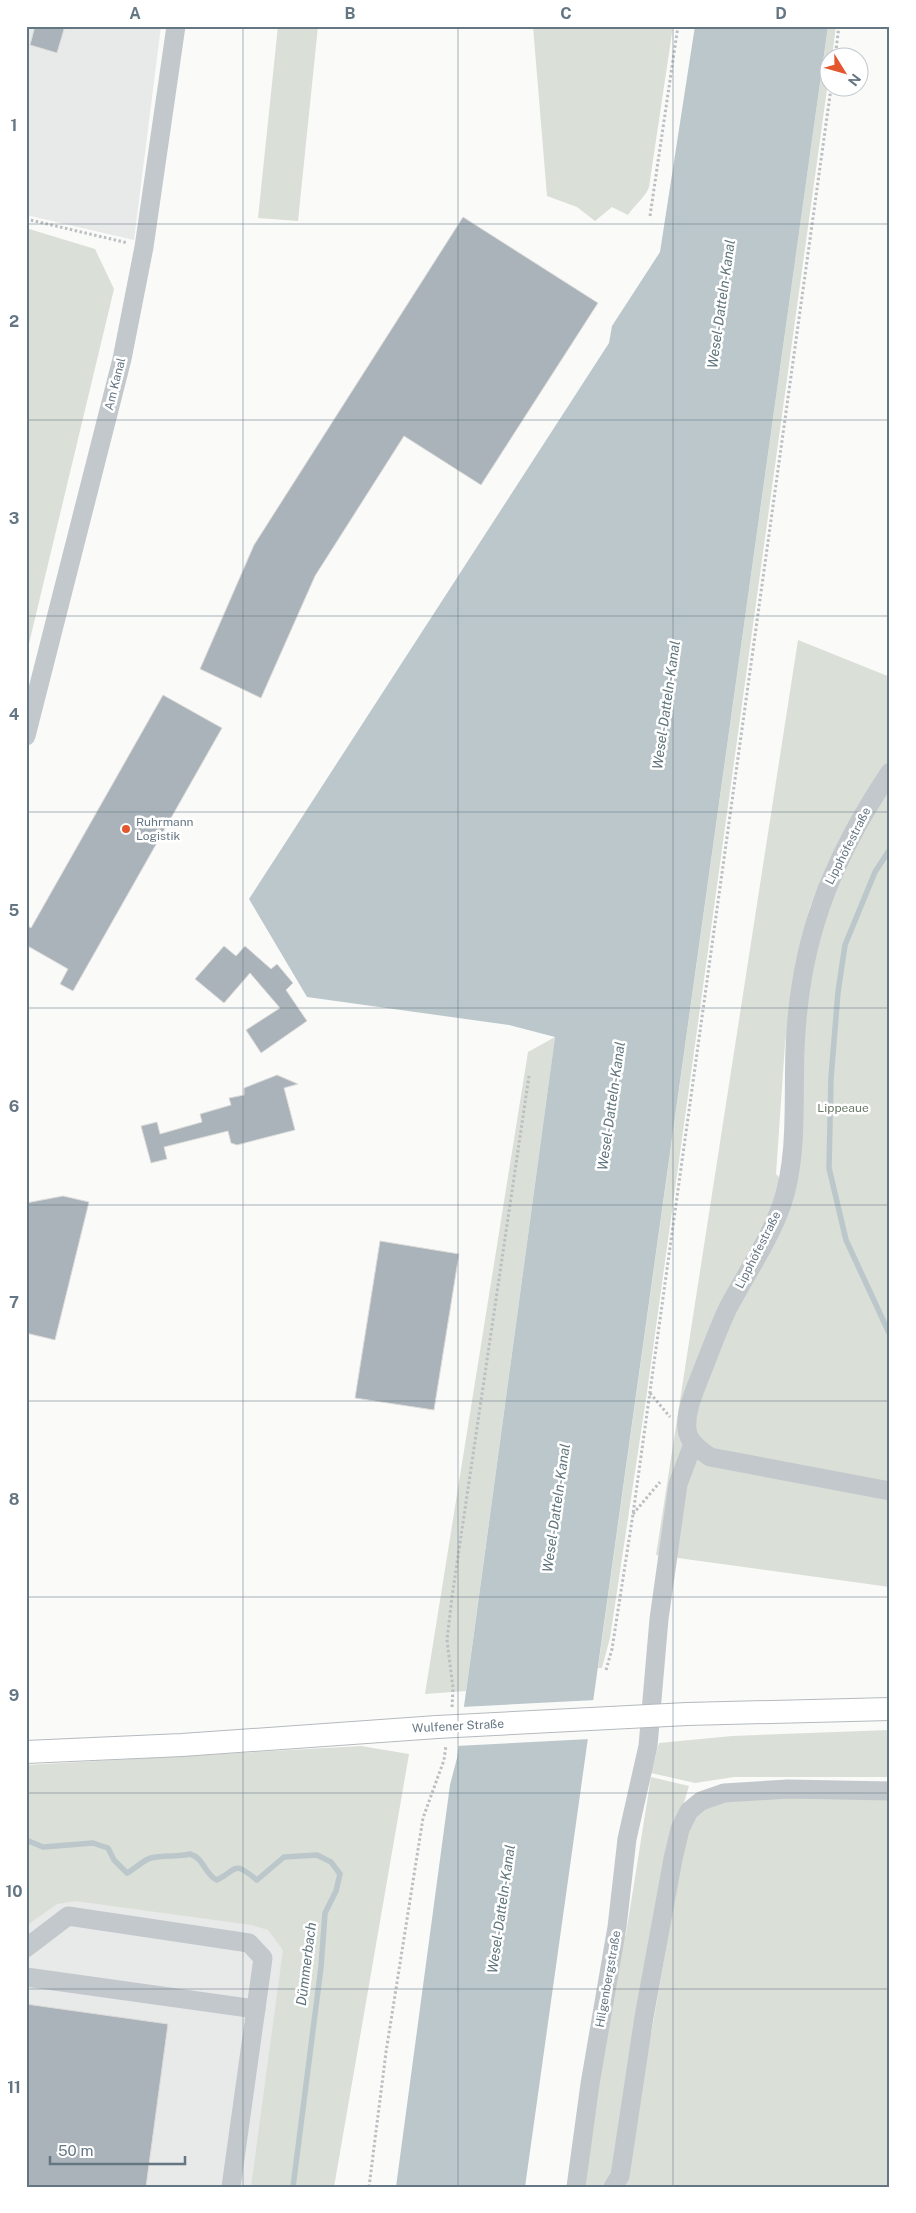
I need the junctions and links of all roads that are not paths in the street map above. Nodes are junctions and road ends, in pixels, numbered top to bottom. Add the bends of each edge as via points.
1 (176, 26) edge
2 (26, 736) edge
3 (890, 772) edge
4 (693, 1444) junction
5 (890, 1491) edge
6 (890, 1709) edge
7 (26, 1752) edge
8 (890, 1792) edge
9 (26, 1948) edge
10 (26, 1977) edge
11 (256, 2009) junction
12 (618, 2183) edge
13 (231, 2187) edge
14 (576, 2187) edge

1 - 2 street, Am Kanal via 144,247 122,359
3 - 4 street, Lipphöfestraße via 842,853 818,910 800,997 788,1183 774,1224 728,1309 696,1386 687,1423
4 - 5 street via 710,1457
4 - 14 street, Hilgenbergstraße via 678,1484 659,1619 650,1728 626,1839 617,1927
6 - 7 main road, Wulfener Straße, bridge via 687,1714
8 - 12 street via 788,1789 724,1793 701,1801 688,1811 680,1829 671,1868
9 - 11 street via 68,1916 249,1943 263,1958
10 - 11 street
11 - 13 street

